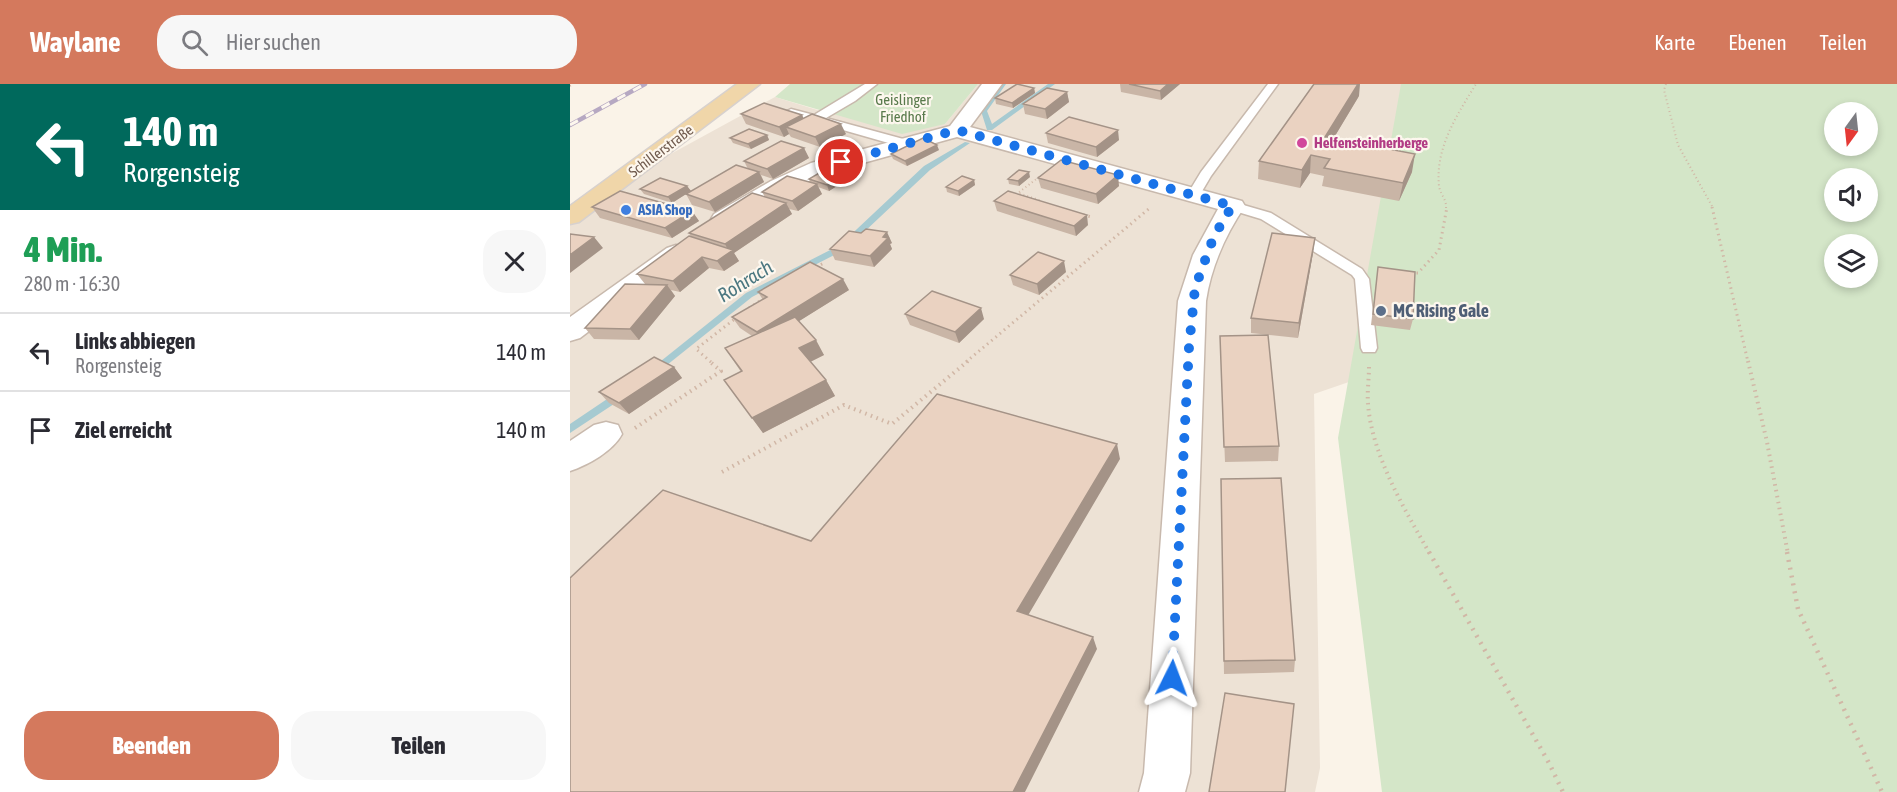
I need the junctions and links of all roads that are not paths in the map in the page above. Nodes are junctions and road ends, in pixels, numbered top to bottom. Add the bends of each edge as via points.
1 (750, 84) edge
2 (872, 84) edge
3 (992, 84) edge
4 (1273, 84) edge
5 (791, 112) edge
6 (815, 119) junction
7 (957, 130) junction
8 (903, 143) junction
9 (1183, 192) junction
10 (1233, 206) junction
11 (570, 217) edge
12 (570, 331) edge
13 (1369, 348) road end
14 (617, 433) road end
15 (570, 458) edge
16 (1162, 792) edge

1 - 11 main road, Schillerstraße
2 - 6 lane
3 - 7 street
4 - 9 lane via 1205,175
5 - 6 lane
6 - 8 lane
7 - 8 street
7 - 9 street
8 - 12 street via 819,168 750,202
9 - 10 street
10 - 13 lane via 1266,216 1338,258 1359,275
10 - 16 street via 1211,244 1195,288 1167,773
14 - 15 street

